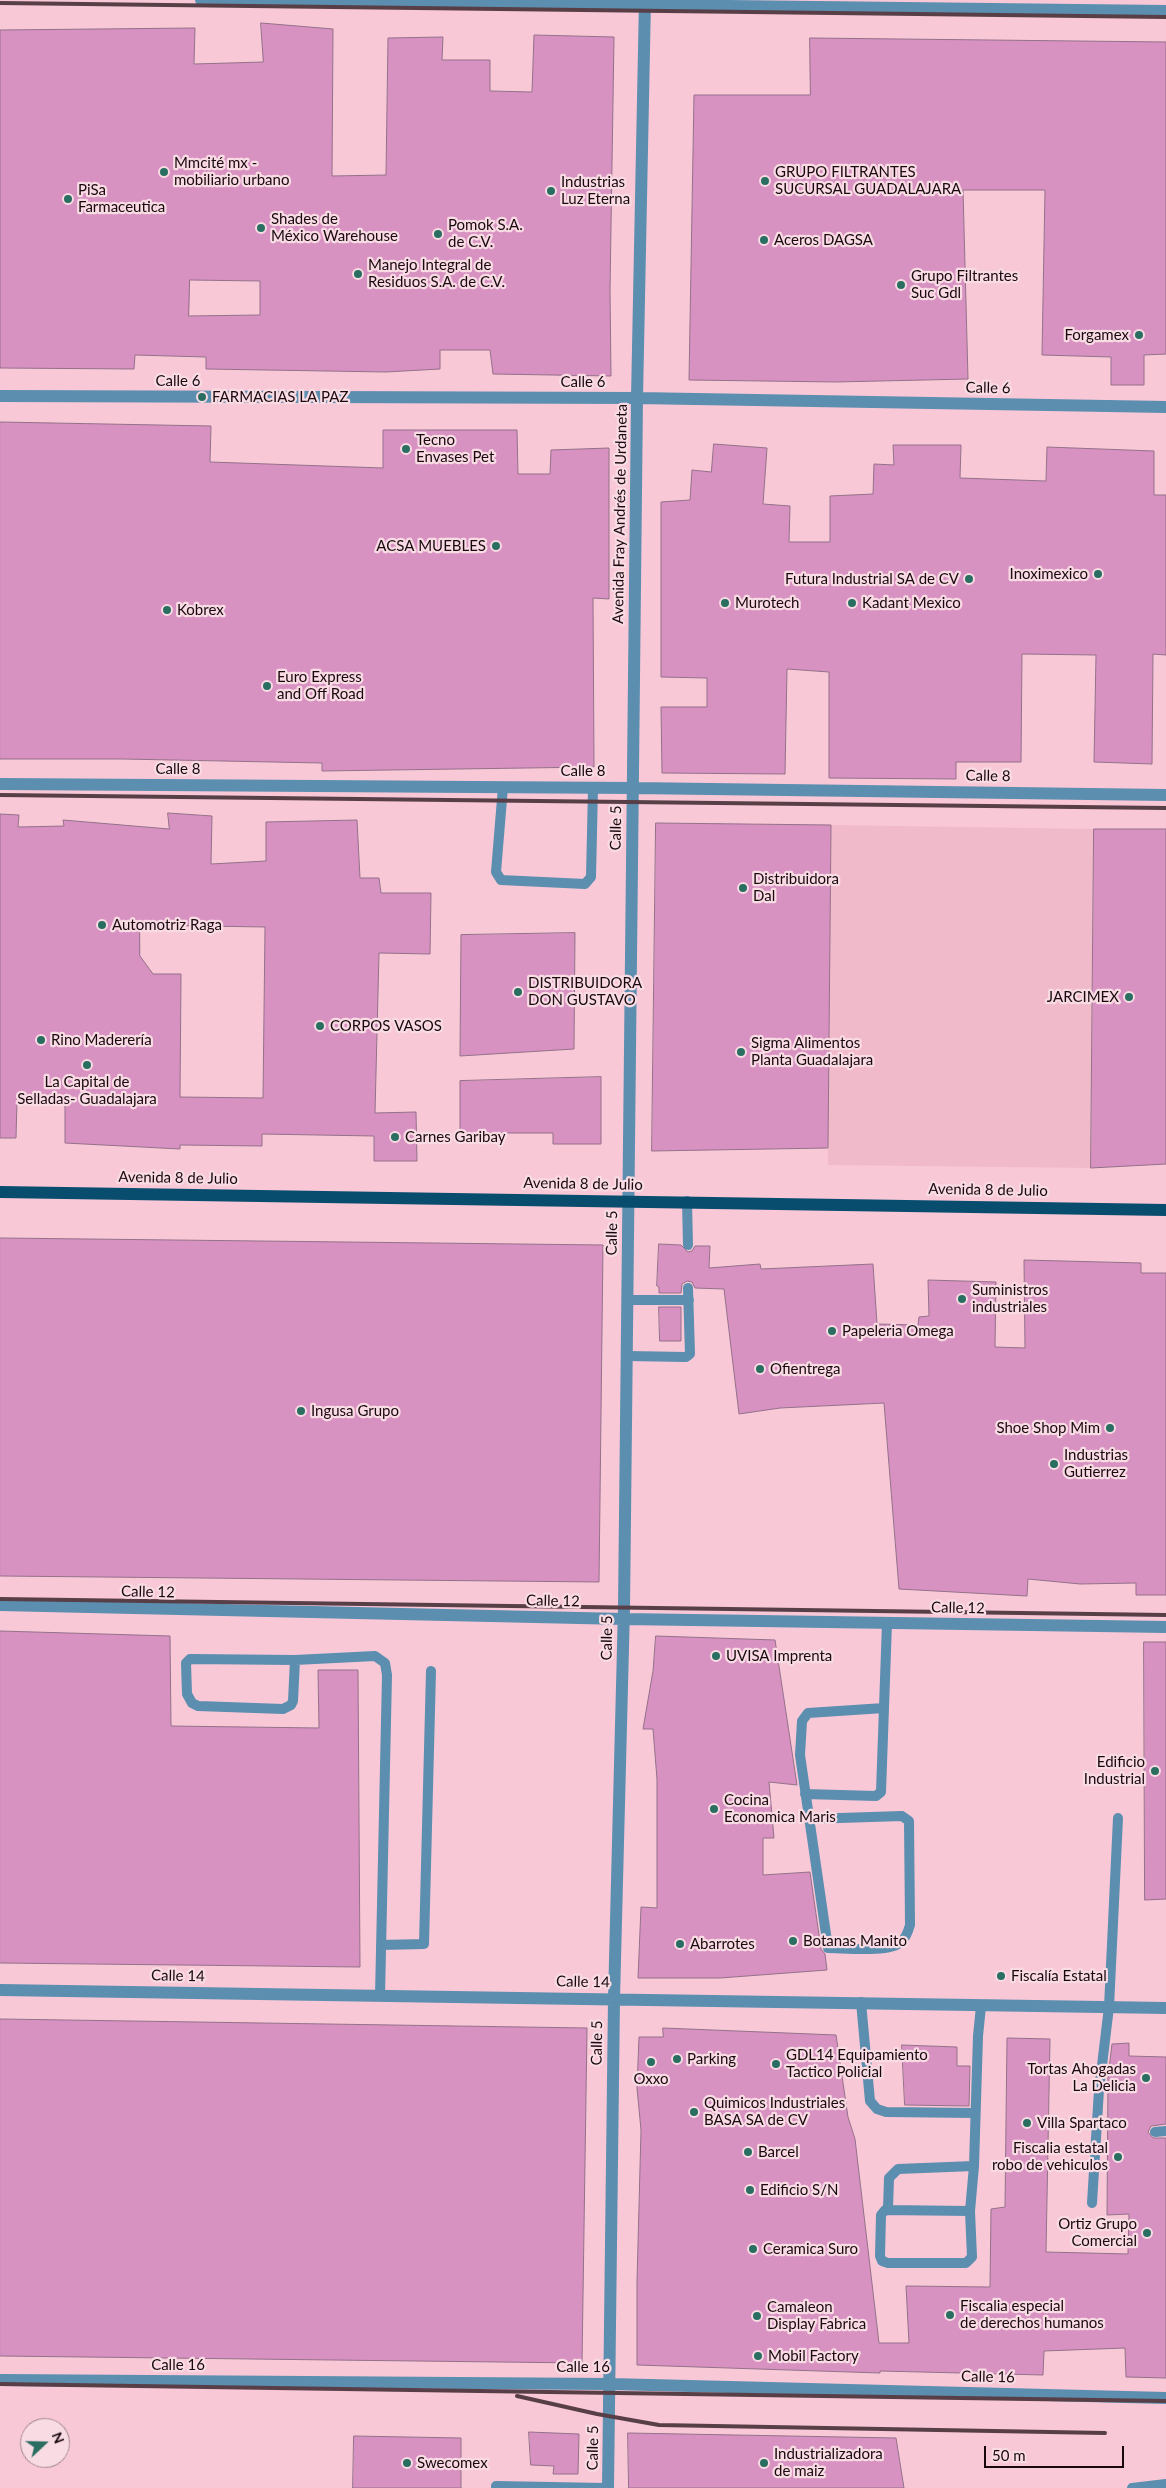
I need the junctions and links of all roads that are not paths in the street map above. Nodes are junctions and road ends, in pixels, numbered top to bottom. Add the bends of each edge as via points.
1 (201, 0) edge
2 (644, 2) edge
3 (1166, 11) edge
4 (0, 396) edge
5 (637, 398) junction
6 (1166, 407) edge
7 (0, 784) edge
8 (503, 787) junction
9 (593, 788) junction
10 (633, 788) junction
11 (1166, 795) edge
12 (0, 1192) edge
13 (628, 1200) junction
14 (687, 1201) junction
15 (1166, 1210) edge
16 (688, 1246) dead end
17 (688, 1288) dead end
18 (627, 1300) junction
19 (689, 1300) junction
20 (627, 1356) junction
21 (0, 1605) edge
22 (624, 1619) junction
23 (887, 1623) junction
24 (1166, 1628) edge
25 (295, 1660) junction
26 (431, 1671) dead end
27 (884, 1708) junction
28 (805, 1794) junction
29 (1118, 1818) dead end
30 (809, 1819) junction
31 (382, 1945) junction
32 (0, 1990) edge
33 (380, 1996) junction
34 (614, 1999) junction
35 (861, 2002) junction
36 (981, 2006) junction
37 (1109, 2007) junction
38 (1166, 2008) edge
39 (975, 2113) junction
40 (1166, 2131) edge
41 (1155, 2132) dead end
42 (974, 2166) junction
43 (1092, 2203) dead end
44 (888, 2209) junction
45 (970, 2210) junction
46 (0, 2380) edge
47 (610, 2384) junction
48 (1166, 2398) edge
49 (1166, 2484) edge
50 (496, 2488) edge
51 (607, 2488) edge
52 (1132, 2488) edge

1 - 2 street
2 - 3 street
2 - 5 street, Avenida Fray Andrés de Urdaneta
4 - 5 street, Calle 6
5 - 6 street, Calle 6
5 - 10 street, Avenida Fray Andrés de Urdaneta
7 - 8 street, Calle 8
8 - 9 street, Calle 8
8 - 9 lane via 496,872 501,880 585,884 591,877
9 - 10 street, Calle 8
10 - 11 street, Calle 8
10 - 13 street, Calle 5
12 - 13 main road, Avenida 8 de Julio
13 - 14 main road, Avenida 8 de Julio
13 - 18 street, Calle 5
14 - 15 main road, Avenida 8 de Julio
14 - 16 lane
17 - 19 lane
18 - 19 lane
18 - 20 street, Calle 5
19 - 20 lane via 689,1355
20 - 22 street, Calle 5
21 - 22 street, Calle 12
22 - 23 street, Calle 12
22 - 34 street, Calle 5
23 - 24 street, Calle 12
23 - 27 lane
25 - 25 lane via 190,1659 186,1663 187,1694 192,1704 198,1706 283,1709 293,1701
25 - 31 lane via 375,1656 386,1662
26 - 31 lane via 424,1944
27 - 28 lane via 806,1715 802,1721 800,1755
27 - 28 lane via 880,1794
28 - 30 lane
29 - 37 lane
30 - 30 lane via 828,1948 890,1948 900,1943 910,1925 909,1821 902,1816
31 - 33 lane
32 - 33 street, Calle 14
33 - 34 street, Calle 14
34 - 35 street, Calle 14
34 - 47 street, Calle 5
35 - 36 street, Calle 14
35 - 39 lane via 870,2101 876,2109 886,2112
36 - 37 street, Calle 14
36 - 39 lane
37 - 38 street, Calle 14
37 - 43 lane via 1099,2090
39 - 42 lane
40 - 41 lane
42 - 44 lane via 898,2169 889,2178
42 - 45 lane
44 - 45 lane
44 - 45 lane via 881,2215 880,2256 888,2263 966,2263 973,2251
46 - 47 street, Calle 16
47 - 48 street, Calle 16
47 - 51 street, Calle 5
49 - 52 lane
50 - 51 lane

